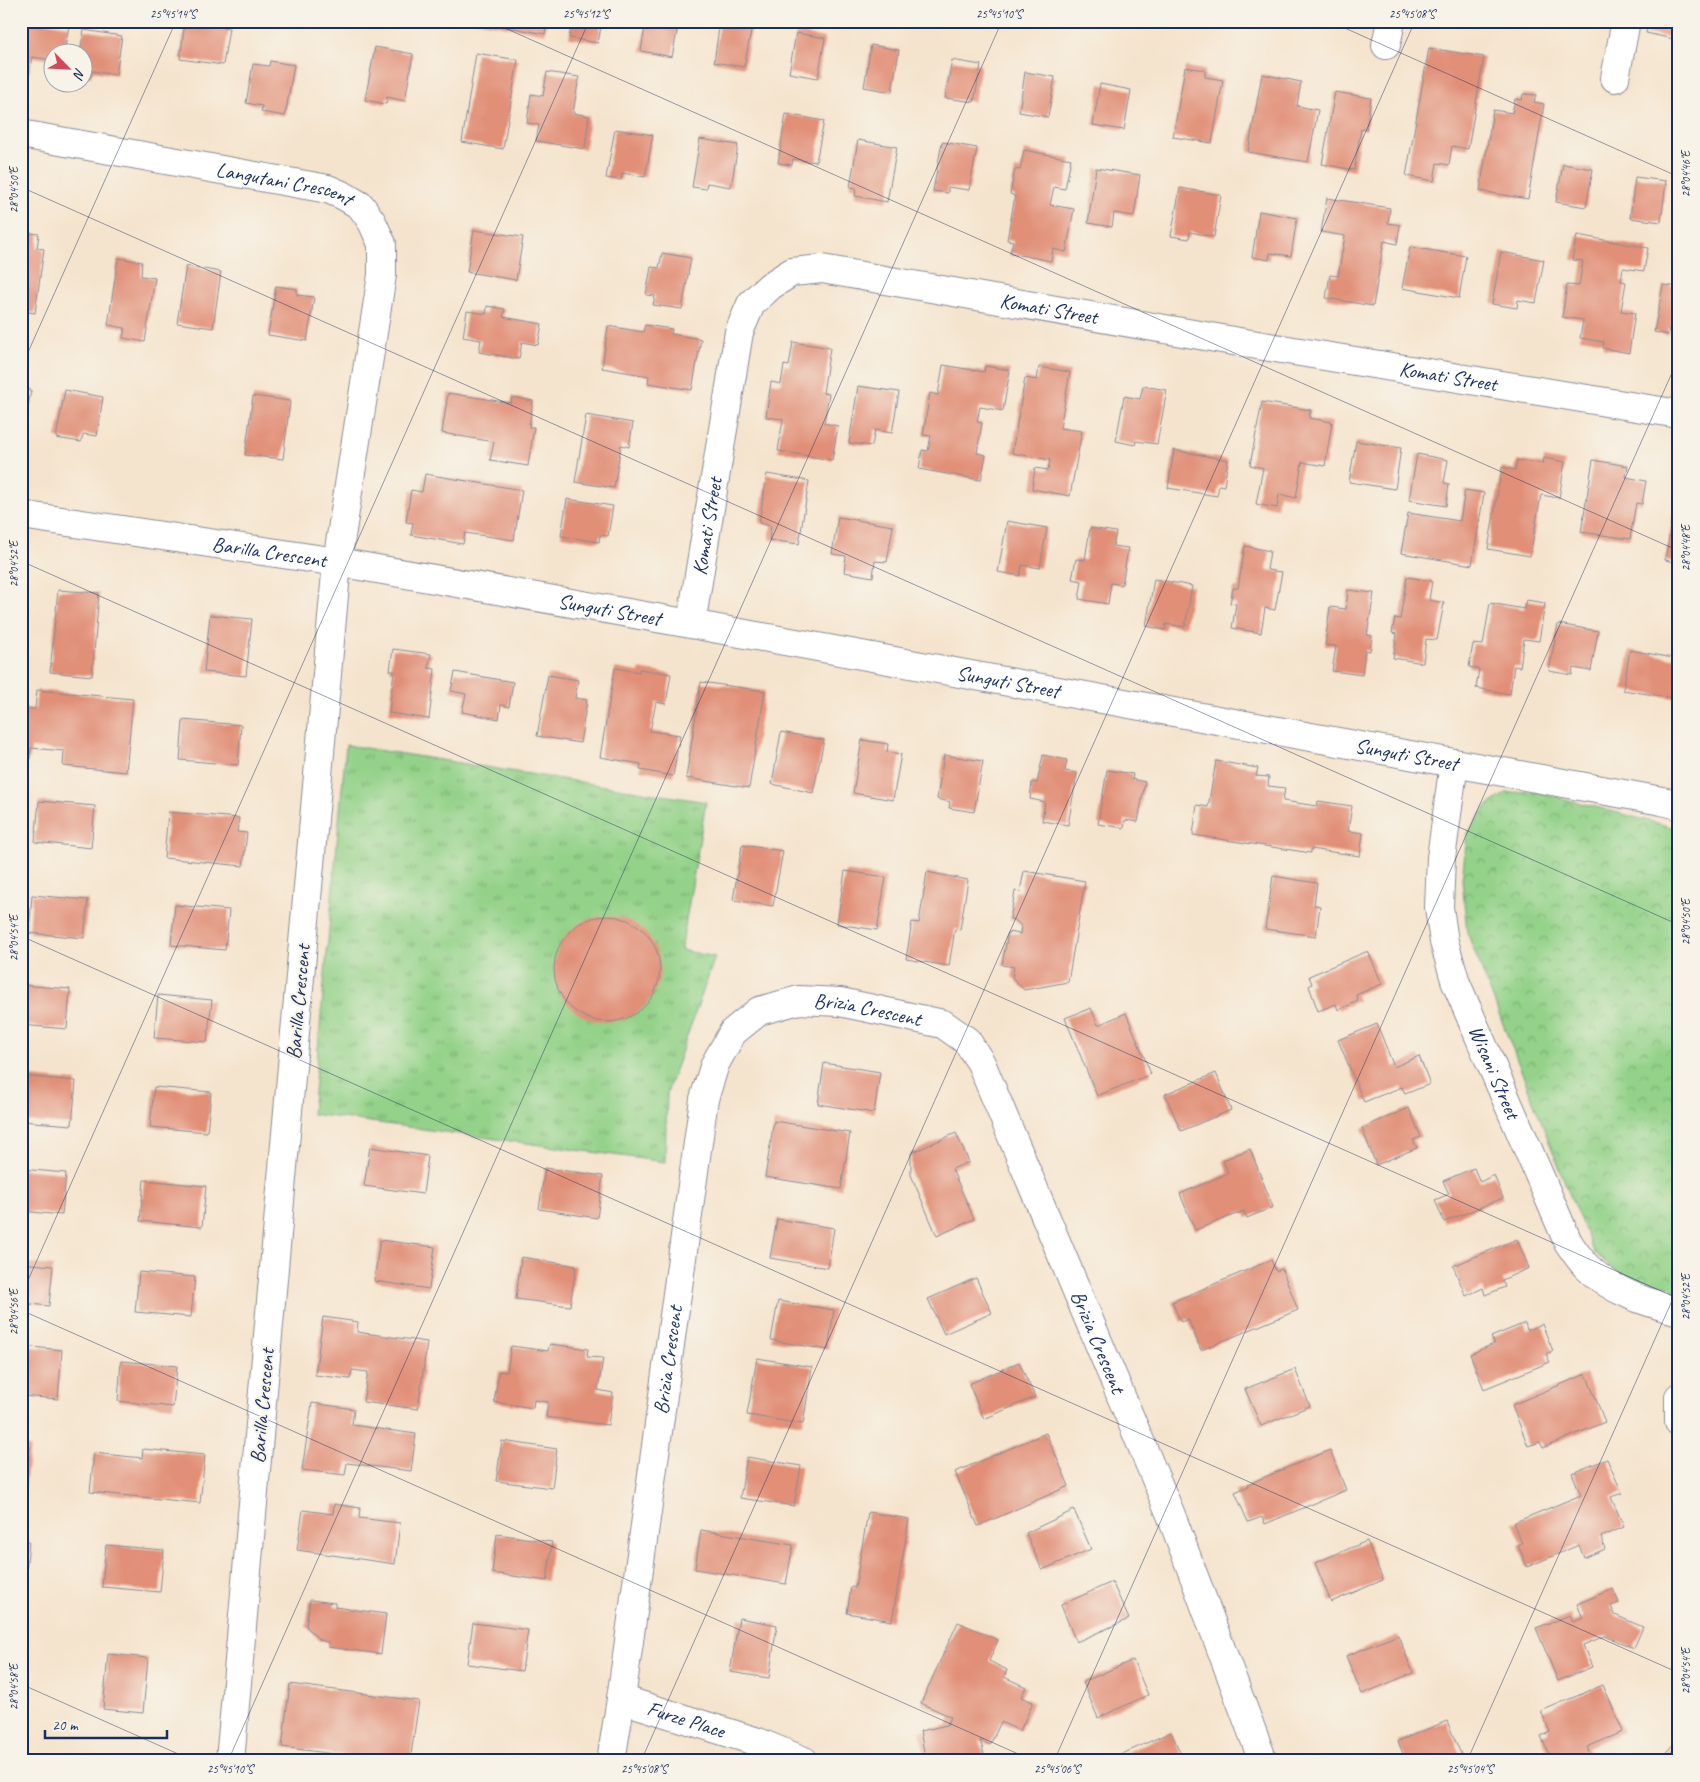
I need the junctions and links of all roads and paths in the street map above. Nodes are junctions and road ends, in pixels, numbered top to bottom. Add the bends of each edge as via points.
1 (1626, 21) edge
2 (1615, 78) dead end
3 (21, 134) edge
4 (1679, 414) edge
5 (21, 515) edge
6 (337, 562) junction
7 (691, 624) junction
8 (1454, 763) junction
9 (1679, 805) edge
10 (1679, 1311) edge
11 (1679, 1397) edge
12 (1679, 1422) edge
13 (622, 1699) junction
14 (230, 1761) edge
15 (611, 1761) edge
16 (804, 1761) edge
17 (1263, 1761) edge

1 - 2 street
3 - 6 street, Langutani Crescent via 328,189 361,206 382,244 382,275
4 - 7 street, Komati Street via 822,269 792,272 751,304 739,332
5 - 6 street, Barilla Crescent
6 - 7 street, Sunguti Street
6 - 14 street, Barilla Crescent
7 - 8 street, Sunguti Street
8 - 9 street, Sunguti Street
8 - 10 street, Wisani Street via 1441,858 1439,907 1444,942 1456,983 1568,1242 1587,1267 1613,1287
11 - 12 street
13 - 15 street, Brizia Crescent
13 - 16 street, Furze Place via 758,1742
13 - 17 street, Brizia Crescent via 704,1099 715,1064 733,1032 759,1011 799,1000 840,1002 943,1024 967,1041 981,1063 1171,1515

